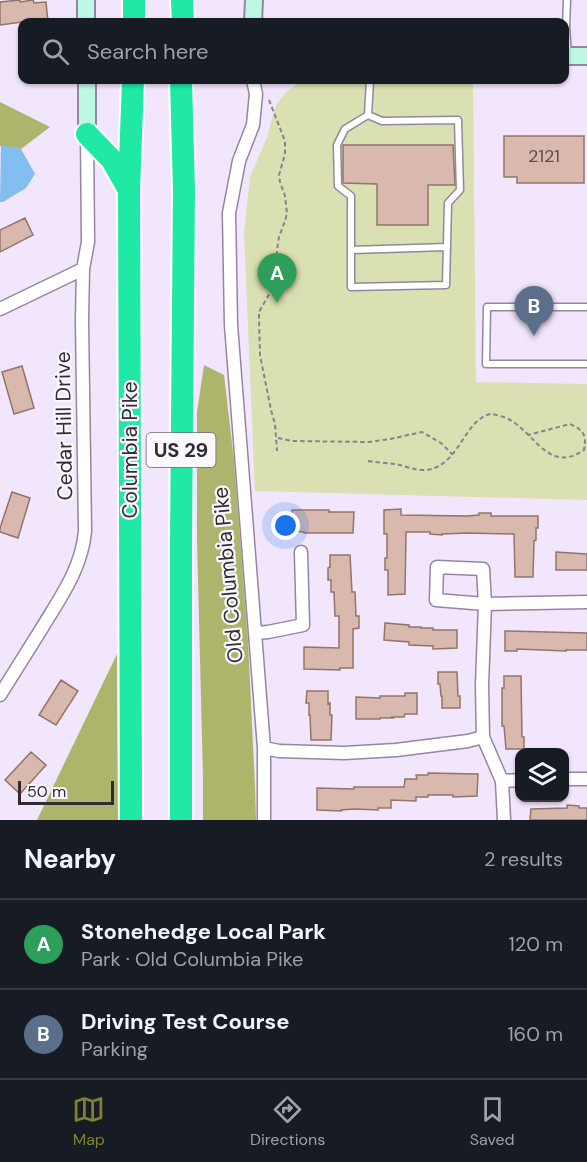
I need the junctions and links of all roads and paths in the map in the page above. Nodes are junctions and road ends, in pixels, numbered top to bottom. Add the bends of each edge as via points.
1 (86, 0) edge
2 (134, 0) edge
3 (182, 0) edge
4 (254, 0) edge
5 (567, 0) edge
6 (86, 18) edge
7 (134, 18) edge
8 (183, 18) edge
9 (254, 18) edge
10 (566, 18) edge
11 (569, 56) edge
12 (587, 56) edge
13 (87, 84) edge
14 (133, 84) edge
15 (181, 84) edge
16 (254, 84) edge
17 (370, 84) edge
18 (269, 100) dead end
19 (368, 115) junction
20 (87, 134) junction
21 (129, 190) junction
22 (447, 247) junction
23 (351, 250) junction
24 (83, 269) junction
25 (587, 307) edge
26 (0, 309) edge
27 (587, 364) edge
28 (528, 435) junction
29 (277, 438) junction
30 (278, 451) dead end
31 (453, 454) junction
32 (368, 461) dead end
33 (301, 552) dead end
34 (587, 602) edge
35 (484, 604) junction
36 (256, 633) junction
37 (0, 695) edge
38 (483, 736) junction
39 (264, 748) junction
40 (569, 779) edge
41 (587, 779) edge
42 (515, 780) edge
43 (502, 781) junction
44 (131, 820) edge
45 (181, 820) edge
46 (264, 820) edge
47 (504, 820) edge

1 - 6 main road
2 - 7 highway
3 - 8 highway
4 - 9 main road
5 - 10 lane
11 - 12 main road
13 - 20 main road
14 - 21 highway, Columbia Pike / US 29
15 - 45 highway, US 29
16 - 36 street, Old Columbia Pike via 252,125 239,161 229,213 231,325
17 - 19 lane
18 - 29 path via 285,141 280,182 286,213 279,237 276,282 258,320 260,355
19 - 22 lane via 382,121 458,120 460,190 448,203
19 - 23 lane via 345,129 337,145 338,186 351,196
20 - 21 highway via 112,160
20 - 24 street, Cedar Hill Drive via 88,242
21 - 44 highway, Columbia Pike / US 29
22 - 23 lane
22 - 23 lane via 446,285 351,287
24 - 26 street
24 - 37 street, Cedar Hill Drive via 84,544 63,593
25 - 27 lane via 487,307 486,364
28 - 28 path via 540,448 559,457 574,457 584,450 586,440 581,430 570,424
28 - 31 path via 505,417 492,414 477,420
29 - 30 path
29 - 31 path via 369,442 422,432
31 - 32 path via 436,468 422,471
33 - 36 street via 303,625
34 - 35 street
35 - 35 street via 436,600 437,567 483,569
35 - 38 street
36 - 39 street, Old Columbia Pike
38 - 39 street via 396,750 344,753
38 - 43 street
39 - 46 street, Old Columbia Pike
40 - 41 street
42 - 43 street
43 - 47 street

